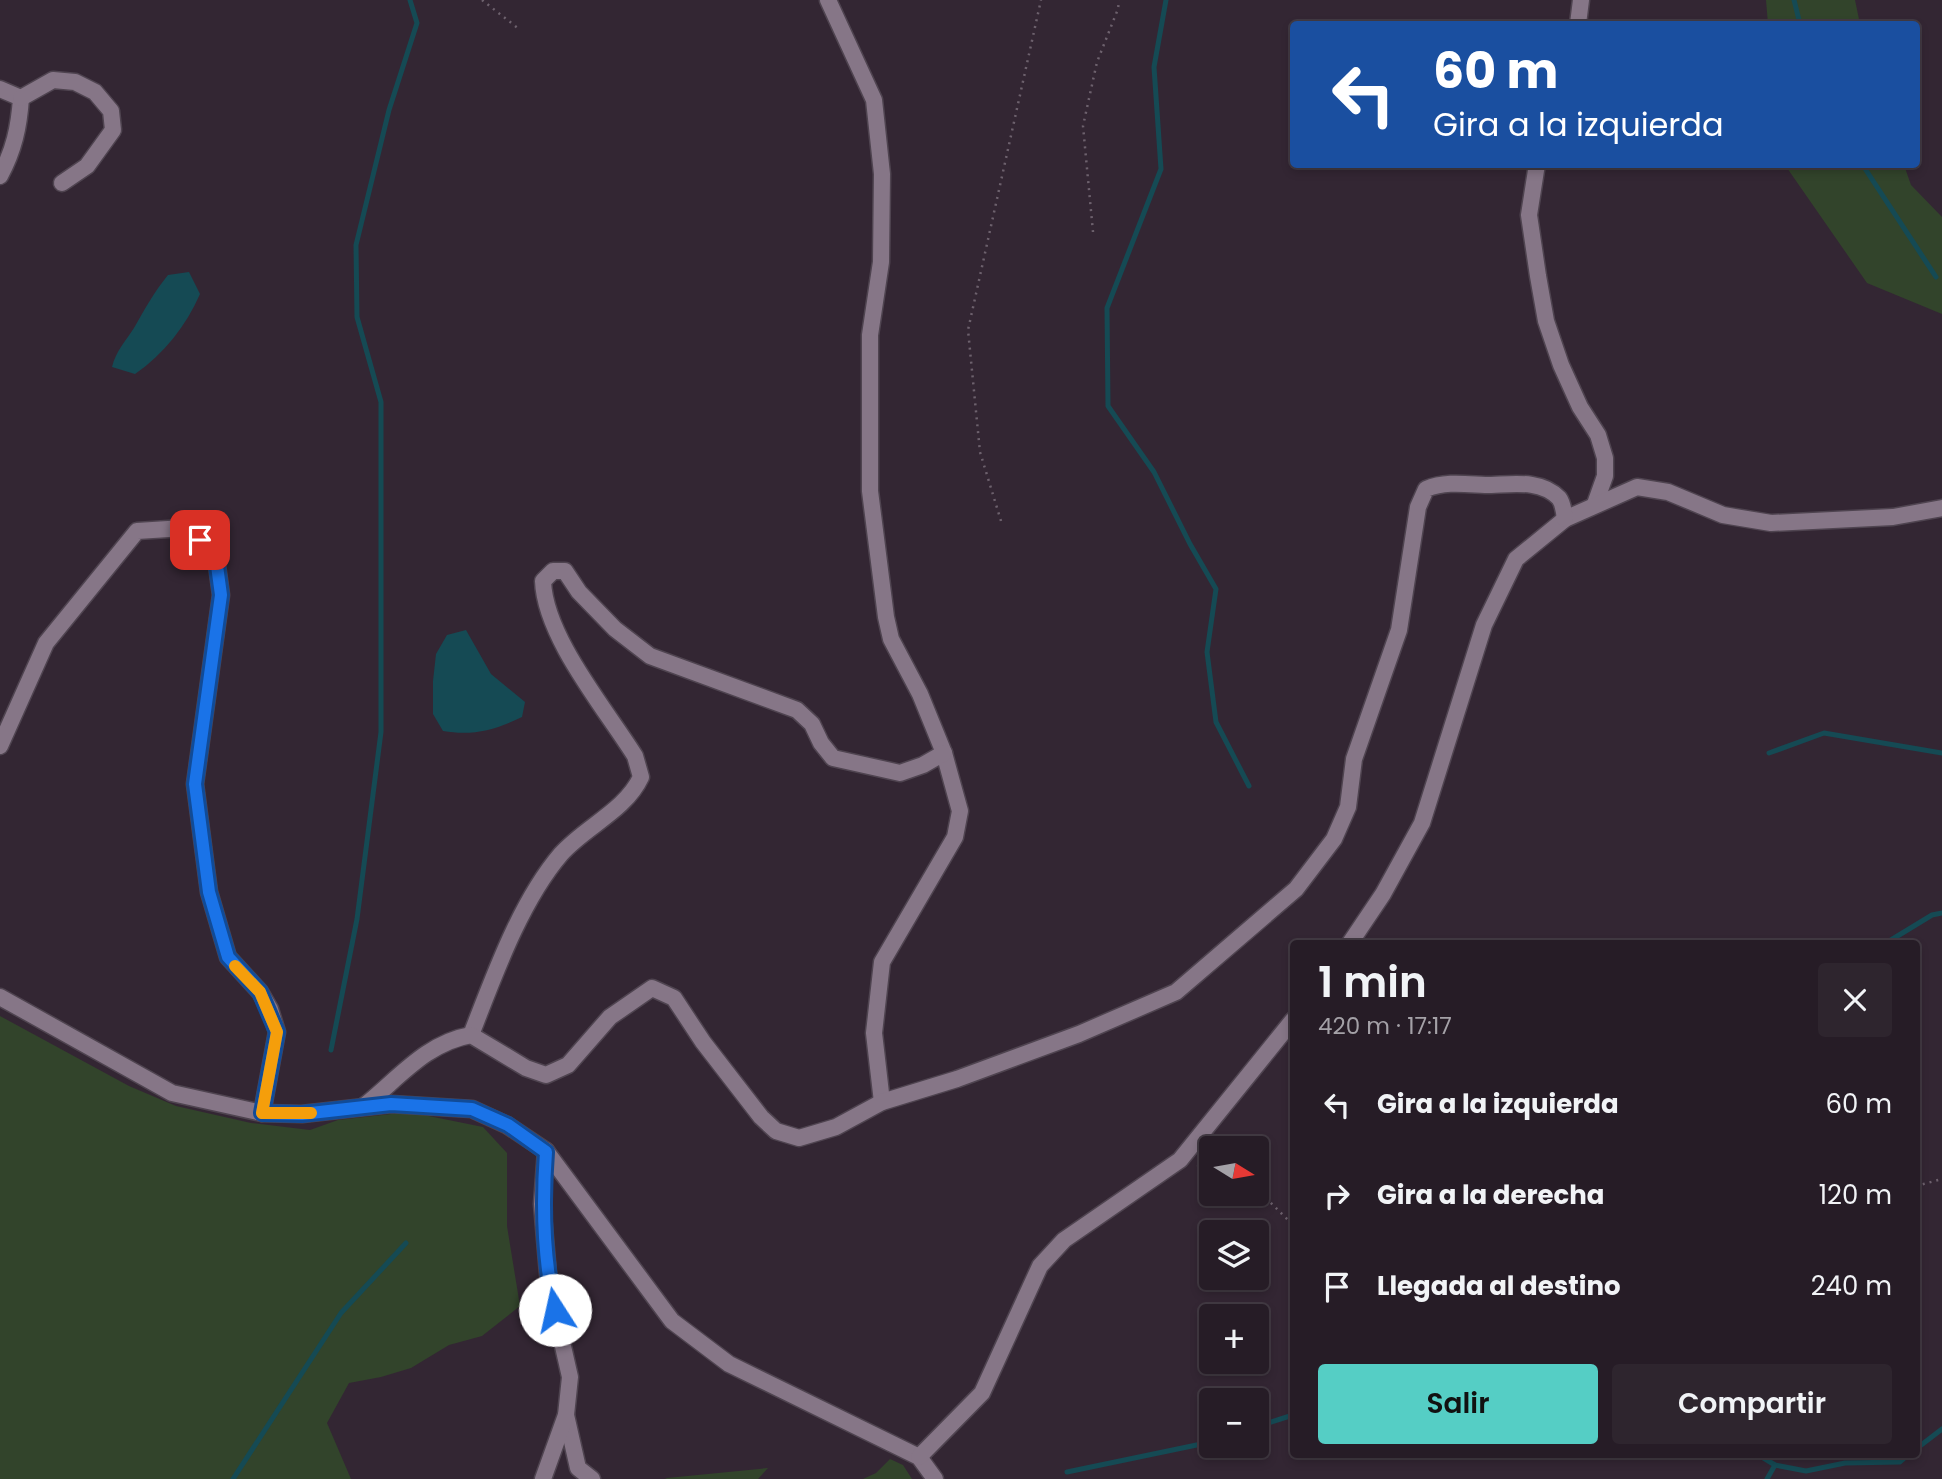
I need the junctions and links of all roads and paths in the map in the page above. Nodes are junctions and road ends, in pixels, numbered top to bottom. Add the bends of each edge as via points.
1 (482, 0) edge
2 (828, 0) edge
3 (1041, 0) edge
4 (1119, 0) edge
5 (1581, 0) edge
6 (1578, 21) edge
7 (519, 29) dead end
8 (0, 89) edge
9 (21, 98) junction
10 (1536, 168) edge
11 (0, 176) edge
12 (62, 183) dead end
13 (1093, 232) dead end
14 (1595, 504) junction
15 (1942, 508) edge
16 (1565, 519) junction
17 (1000, 521) dead end
18 (0, 746) edge
19 (944, 753) junction
20 (1352, 940) edge
21 (0, 997) edge
22 (1290, 1024) edge
23 (471, 1035) junction
24 (882, 1102) junction
25 (364, 1106) junction
26 (262, 1113) junction
27 (546, 1152) junction
28 (1942, 1179) edge
29 (1920, 1185) edge
30 (1269, 1201) edge
31 (1290, 1222) edge
32 (566, 1415) junction
33 (919, 1457) junction
34 (543, 1479) edge
35 (592, 1479) edge
36 (934, 1479) edge

1 - 7 path
2 - 19 street via 874,100 882,174 881,262 870,335 870,491 886,617 891,639
3 - 17 path via 968,330 980,452
4 - 13 path via 1097,62 1083,126
5 - 6 street
8 - 9 street
9 - 11 street via 19,129
9 - 12 street via 53,80 75,82 95,92 111,111 113,130 87,166
10 - 14 street via 1529,215 1546,321 1561,365 1598,435 1605,458 1605,476
14 - 15 street via 1637,487 1668,492 1723,515 1771,523 1893,517
14 - 16 street
16 - 20 street via 1516,559 1484,625 1422,823
16 - 24 street via 1561,500 1534,485 1439,483 1426,489 1418,507 1399,630 1354,760 1348,807 1334,839 1296,889 1176,992 1055,1043
18 - 26 street via 46,643 137,531 184,528 215,551 221,595 195,784 209,892 228,957 260,992 277,1032
19 - 23 street via 900,773 833,758 812,724 797,710 650,656 615,629 565,571 553,571 544,581 544,600 561,640 635,756 641,777 634,792 562,853 531,897
19 - 24 street via 960,811 955,837 882,962 874,1033
21 - 26 street via 172,1093
22 - 33 street via 1180,1160 1064,1240 1040,1266 982,1393
23 - 24 street via 546,1075 568,1065 610,1017 652,988 674,998 703,1042 776,1131 799,1138 812,1135
23 - 25 street via 451,1039 422,1054
25 - 26 street via 302,1114
25 - 27 street via 472,1109 508,1125
27 - 32 street via 542,1204 549,1285 570,1377
27 - 33 street via 672,1321 729,1364
28 - 29 path
30 - 31 path
32 - 34 street
32 - 35 street via 578,1468
33 - 36 street

